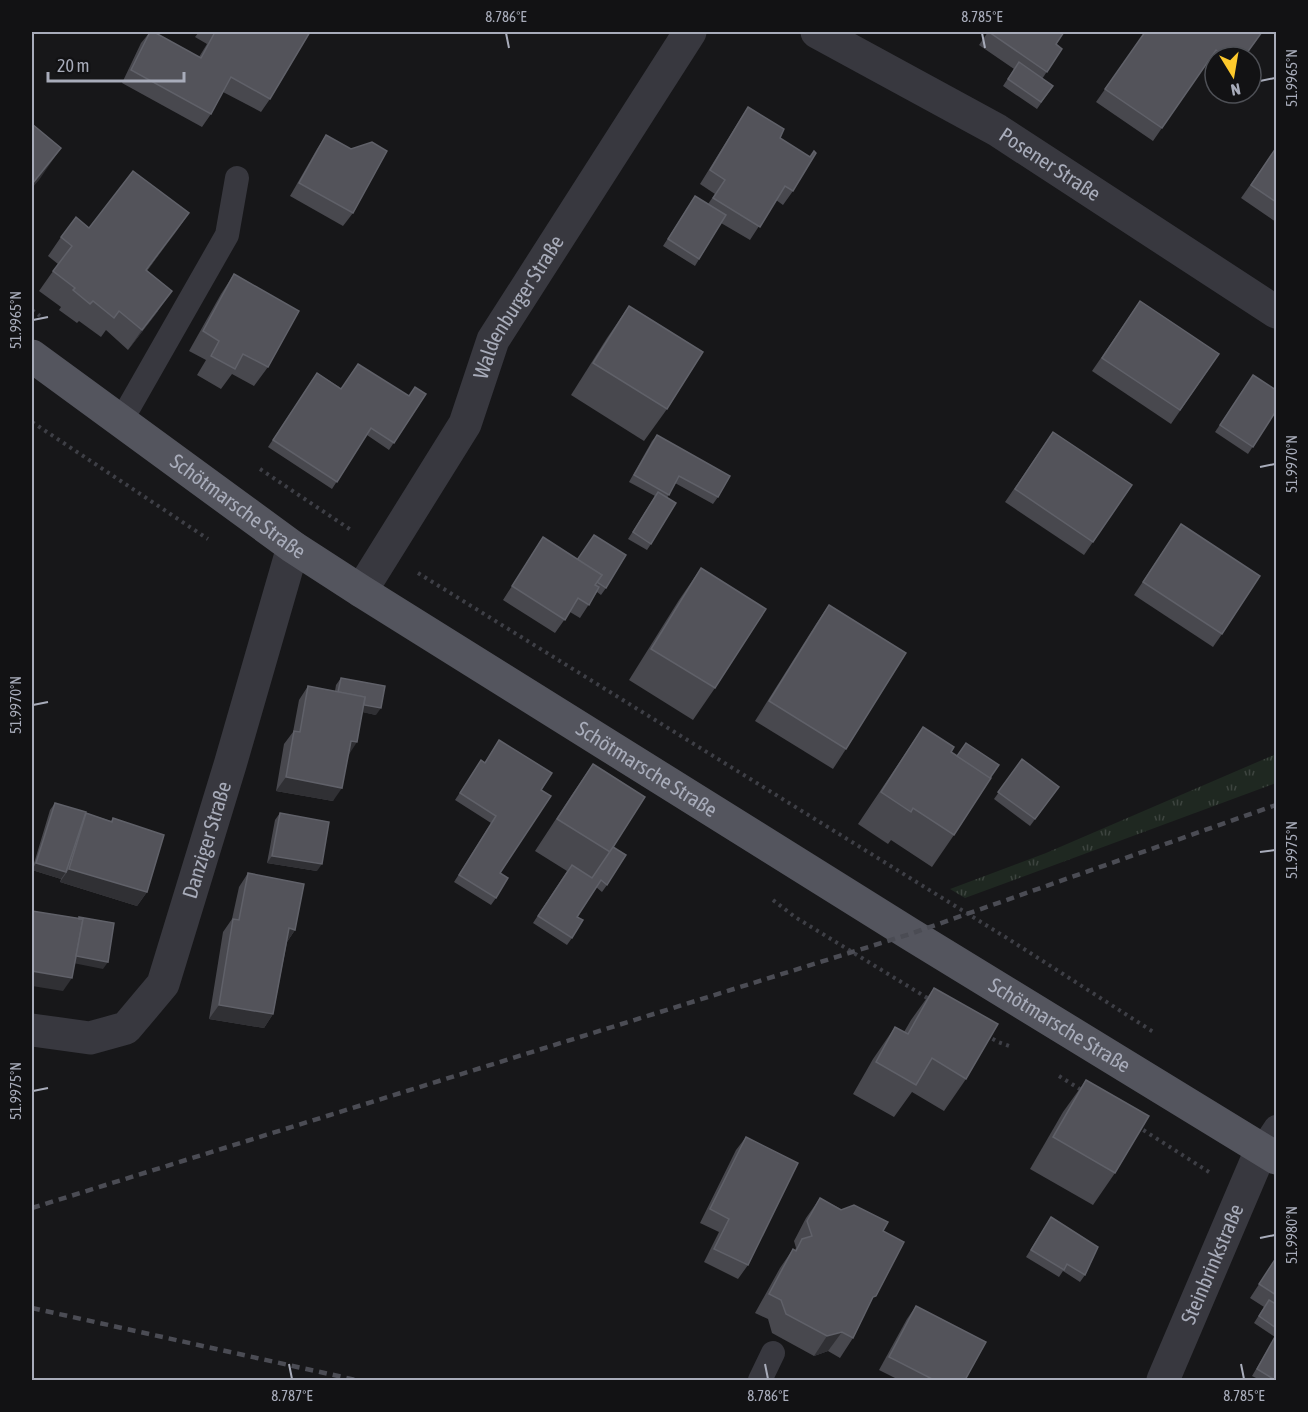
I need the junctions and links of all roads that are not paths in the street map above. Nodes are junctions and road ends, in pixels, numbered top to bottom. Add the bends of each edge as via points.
1 (690, 32) edge
2 (817, 32) edge
3 (237, 178) dead end
4 (1276, 312) edge
5 (32, 356) edge
6 (121, 421) junction
7 (293, 547) junction
8 (361, 591) junction
9 (32, 1030) edge
10 (1272, 1144) edge
11 (773, 1353) dead end
12 (760, 1380) edge
13 (1163, 1380) edge

1 - 8 street, Waldenburger Straße via 493,340 465,424
2 - 4 street, Posener Straße via 997,130
3 - 6 lane via 227,235
5 - 6 main road, Schötmarsche Straße
6 - 7 main road, Schötmarsche Straße
7 - 8 main road, Schötmarsche Straße
7 - 9 street, Danziger Straße via 163,984 126,1028 90,1038
8 - 10 main road, Schötmarsche Straße via 889,921
10 - 13 street, Steinbrinkstraße
11 - 12 lane

